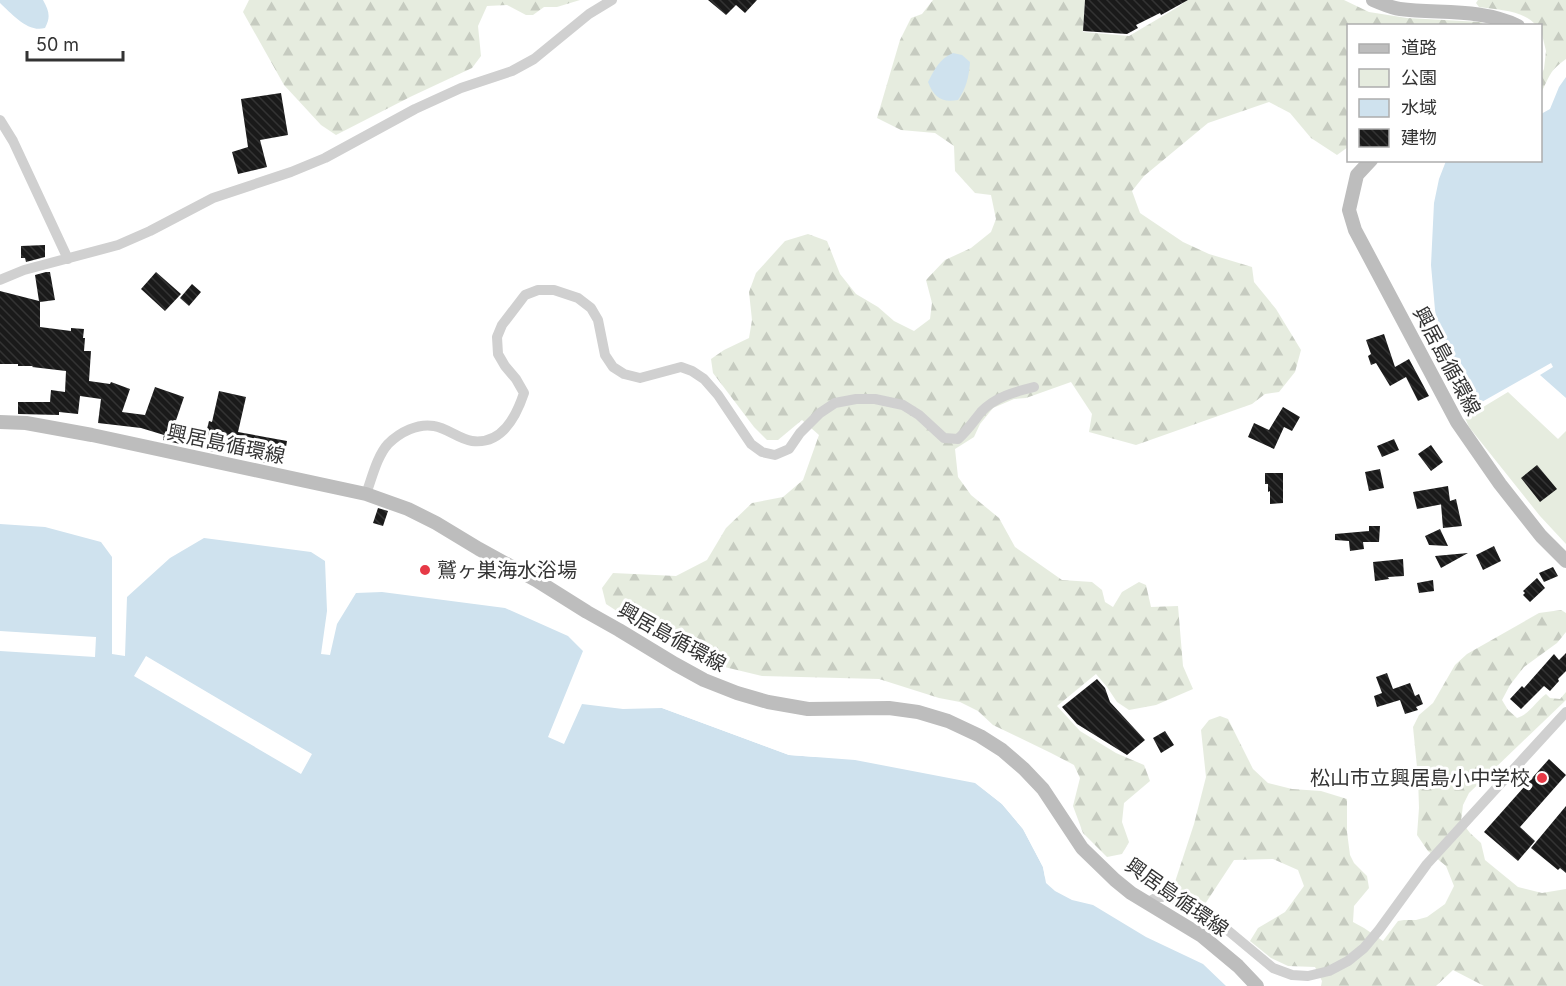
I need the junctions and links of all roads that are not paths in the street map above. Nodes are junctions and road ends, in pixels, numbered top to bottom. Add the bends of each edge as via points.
1 (612, 0) edge
2 (1373, 0) edge
3 (1514, 24) edge
4 (0, 120) edge
5 (1369, 162) edge
6 (68, 259) junction
7 (0, 280) edge
8 (1034, 387) dead end
9 (0, 422) edge
10 (366, 494) junction
11 (1566, 561) edge
12 (1566, 712) edge
13 (1147, 903) junction
14 (1257, 986) edge

1 - 6 street via 512,71 414,109 325,158 213,198 118,245
2 - 3 main road via 1398,9 1488,16
4 - 6 street
5 - 11 main road, 興居島循環線 via 1357,175 1349,210 1355,230 1457,422 1534,528
6 - 7 street
8 - 10 street via 1009,393 992,403 958,439 944,438 903,405 875,399 835,404 820,413 789,449 775,455 751,444 704,379 681,367 640,378 624,374 605,355 598,320 591,308 578,298 554,290 538,290 525,296 497,337 498,354 524,393 508,428 491,440 472,441 436,426 411,429 388,445
9 - 10 main road, 興居島循環線 via 92,435
10 - 13 main road, 興居島循環線 via 436,523 704,680 768,702 808,709 889,708 918,712 980,736 1024,769 1043,789 1082,848 1115,880
12 - 13 street via 1427,864 1364,948 1329,971 1292,975 1274,968 1225,928 1188,905 1168,897 1157,897
13 - 14 main road, 興居島循環線 via 1202,936

